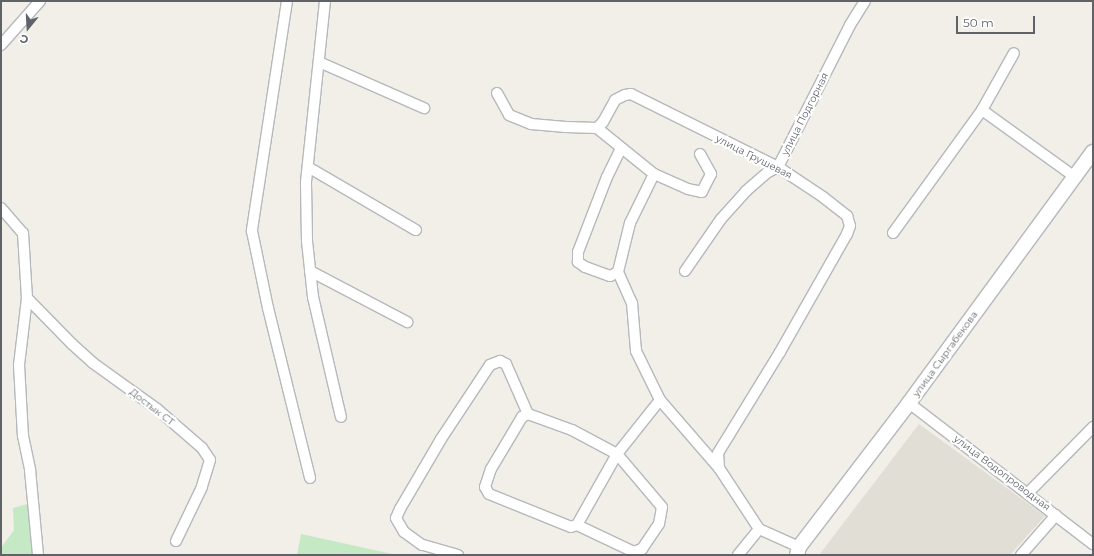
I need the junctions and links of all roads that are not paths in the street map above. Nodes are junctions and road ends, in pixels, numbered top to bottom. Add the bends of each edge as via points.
1 (40, 1) edge
2 (287, 1) edge
3 (325, 1) edge
4 (865, 1) edge
5 (1, 45) edge
6 (1014, 53) dead end
7 (319, 62) junction
8 (497, 93) dead end
9 (424, 108) dead end
10 (982, 110) junction
11 (597, 128) junction
12 (621, 148) junction
13 (1093, 152) edge
14 (700, 154) dead end
15 (308, 167) junction
16 (778, 167) junction
17 (654, 174) junction
18 (1075, 176) junction
19 (1, 208) edge
20 (416, 230) dead end
21 (893, 233) dead end
22 (310, 271) junction
23 (685, 271) dead end
24 (618, 272) junction
25 (27, 298) junction
26 (407, 322) dead end
27 (660, 400) junction
28 (909, 403) junction
29 (528, 414) junction
30 (341, 417) dead end
31 (1093, 427) edge
32 (617, 454) junction
33 (718, 468) junction
34 (310, 478) dead end
35 (1028, 493) junction
36 (1056, 515) junction
37 (577, 525) junction
38 (759, 528) junction
39 (176, 541) dead end
40 (1093, 544) edge
41 (798, 551) edge
42 (633, 553) edge
43 (38, 555) edge
44 (458, 555) edge
45 (738, 555) edge
46 (1021, 555) edge

1 - 5 street
2 - 34 street via 252,231 268,308
3 - 7 street
4 - 16 street, улица Подгорная via 850,25
6 - 10 street
7 - 9 street
7 - 15 street
8 - 11 street via 509,115 531,124
10 - 18 street
10 - 21 street
11 - 12 street
11 - 16 street, улица Грушевая via 615,100 631,94
12 - 17 street
12 - 24 street via 578,252 578,262 585,267 610,276
13 - 18 street, улица Сыргабекова
14 - 17 street via 711,174 702,192 688,189
15 - 20 street
15 - 22 street via 307,241
16 - 23 street, улица Подгорная via 768,172 741,196 721,219
16 - 33 street, улица Грушевая via 823,196 847,216 850,226 780,352 718,454
17 - 24 street via 630,223
18 - 28 street, улица Сыргабекова
19 - 25 street via 23,233
22 - 26 street
22 - 30 street via 313,297
24 - 27 street via 632,303 636,351
25 - 39 street, Достык СТ via 93,363 157,410 202,448 210,460 202,487
25 - 43 street via 19,365 23,436 30,470
27 - 32 street
27 - 33 street
28 - 35 street, улица Водопроводная
28 - 41 street, улица Сыргабекова
29 - 32 street via 572,430
29 - 37 street via 522,417 491,469 485,487 489,494 571,527
29 - 44 street via 506,364 500,361 490,365 441,439 400,509 396,518 404,532 422,545
31 - 35 street
32 - 37 street
32 - 42 street via 662,507 659,524 642,550
33 - 38 street
35 - 36 street, улица Водопроводная
36 - 40 street, улица Водопроводная
36 - 46 street
37 - 42 street
38 - 41 street
38 - 45 street

